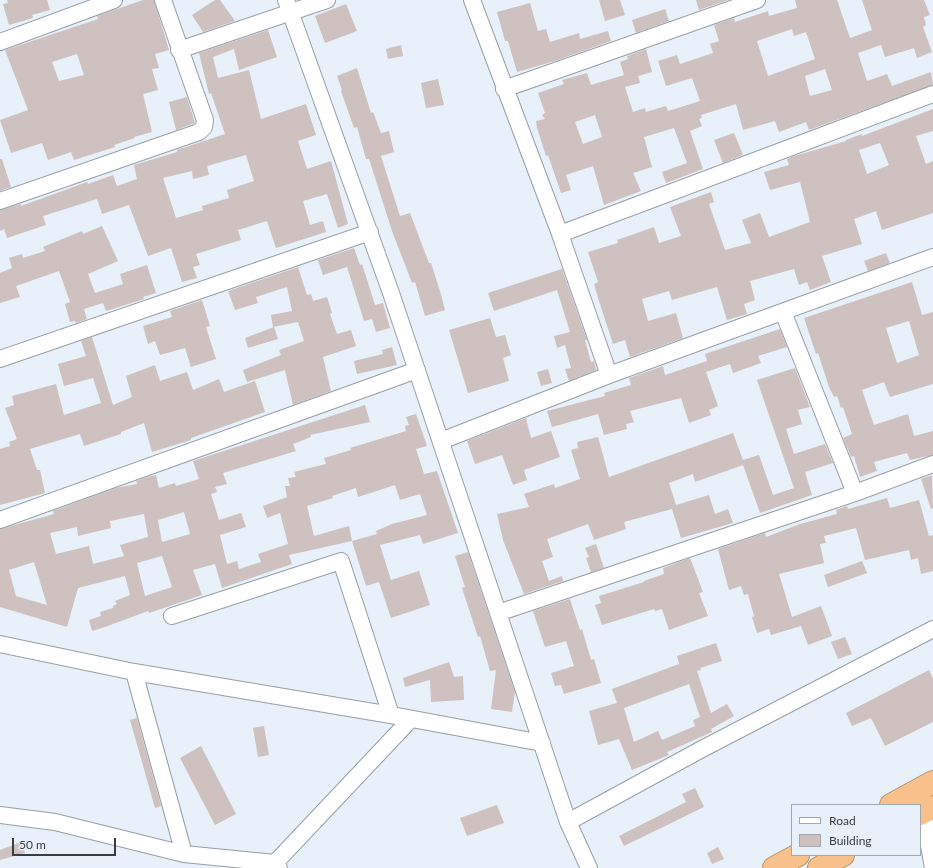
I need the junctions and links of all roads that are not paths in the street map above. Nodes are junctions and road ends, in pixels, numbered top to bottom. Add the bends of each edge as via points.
1 (114, 0) edge
2 (163, 0) edge
3 (327, 0) edge
4 (472, 0) edge
5 (756, 0) edge
6 (288, 7) edge
7 (0, 42) edge
8 (179, 50) junction
9 (504, 89) junction
10 (933, 94) edge
11 (0, 201) edge
12 (370, 232) junction
13 (560, 234) junction
14 (933, 257) edge
15 (783, 312) junction
16 (0, 359) edge
17 (417, 370) junction
18 (609, 375) junction
19 (441, 441) junction
20 (933, 464) edge
21 (855, 493) junction
22 (0, 520) edge
23 (498, 614) junction
24 (172, 616) dead end
25 (933, 629) edge
26 (0, 644) edge
27 (134, 672) junction
28 (391, 715) junction
29 (412, 719) junction
30 (542, 743) junction
31 (933, 782) edge
32 (893, 804) edge
33 (925, 811) edge
34 (0, 815) edge
35 (568, 822) junction
36 (184, 854) junction
37 (796, 856) edge
38 (841, 856) edge
39 (220, 863) edge
40 (277, 866) edge
41 (589, 868) edge
42 (774, 868) edge
43 (819, 868) edge
44 (933, 868) edge

1 - 7 street
2 - 8 street
3 - 6 street
4 - 9 street
5 - 9 street
6 - 8 street
6 - 12 street
8 - 11 street via 205,120 204,127 199,132
9 - 13 street
10 - 13 street
12 - 16 street
12 - 17 street
13 - 18 street
14 - 15 street
15 - 18 street
15 - 21 street
17 - 19 street
17 - 22 street
18 - 19 street
19 - 23 street
20 - 21 street
21 - 23 street
23 - 30 street
24 - 28 street via 341,561
25 - 35 street
26 - 27 street
27 - 28 street
27 - 36 street
28 - 29 street
29 - 30 street
29 - 40 street
30 - 35 street
31 - 32 highway
33 - 44 street
34 - 36 street via 55,822
35 - 41 street
36 - 39 street
37 - 42 highway
38 - 43 highway
39 - 40 street

